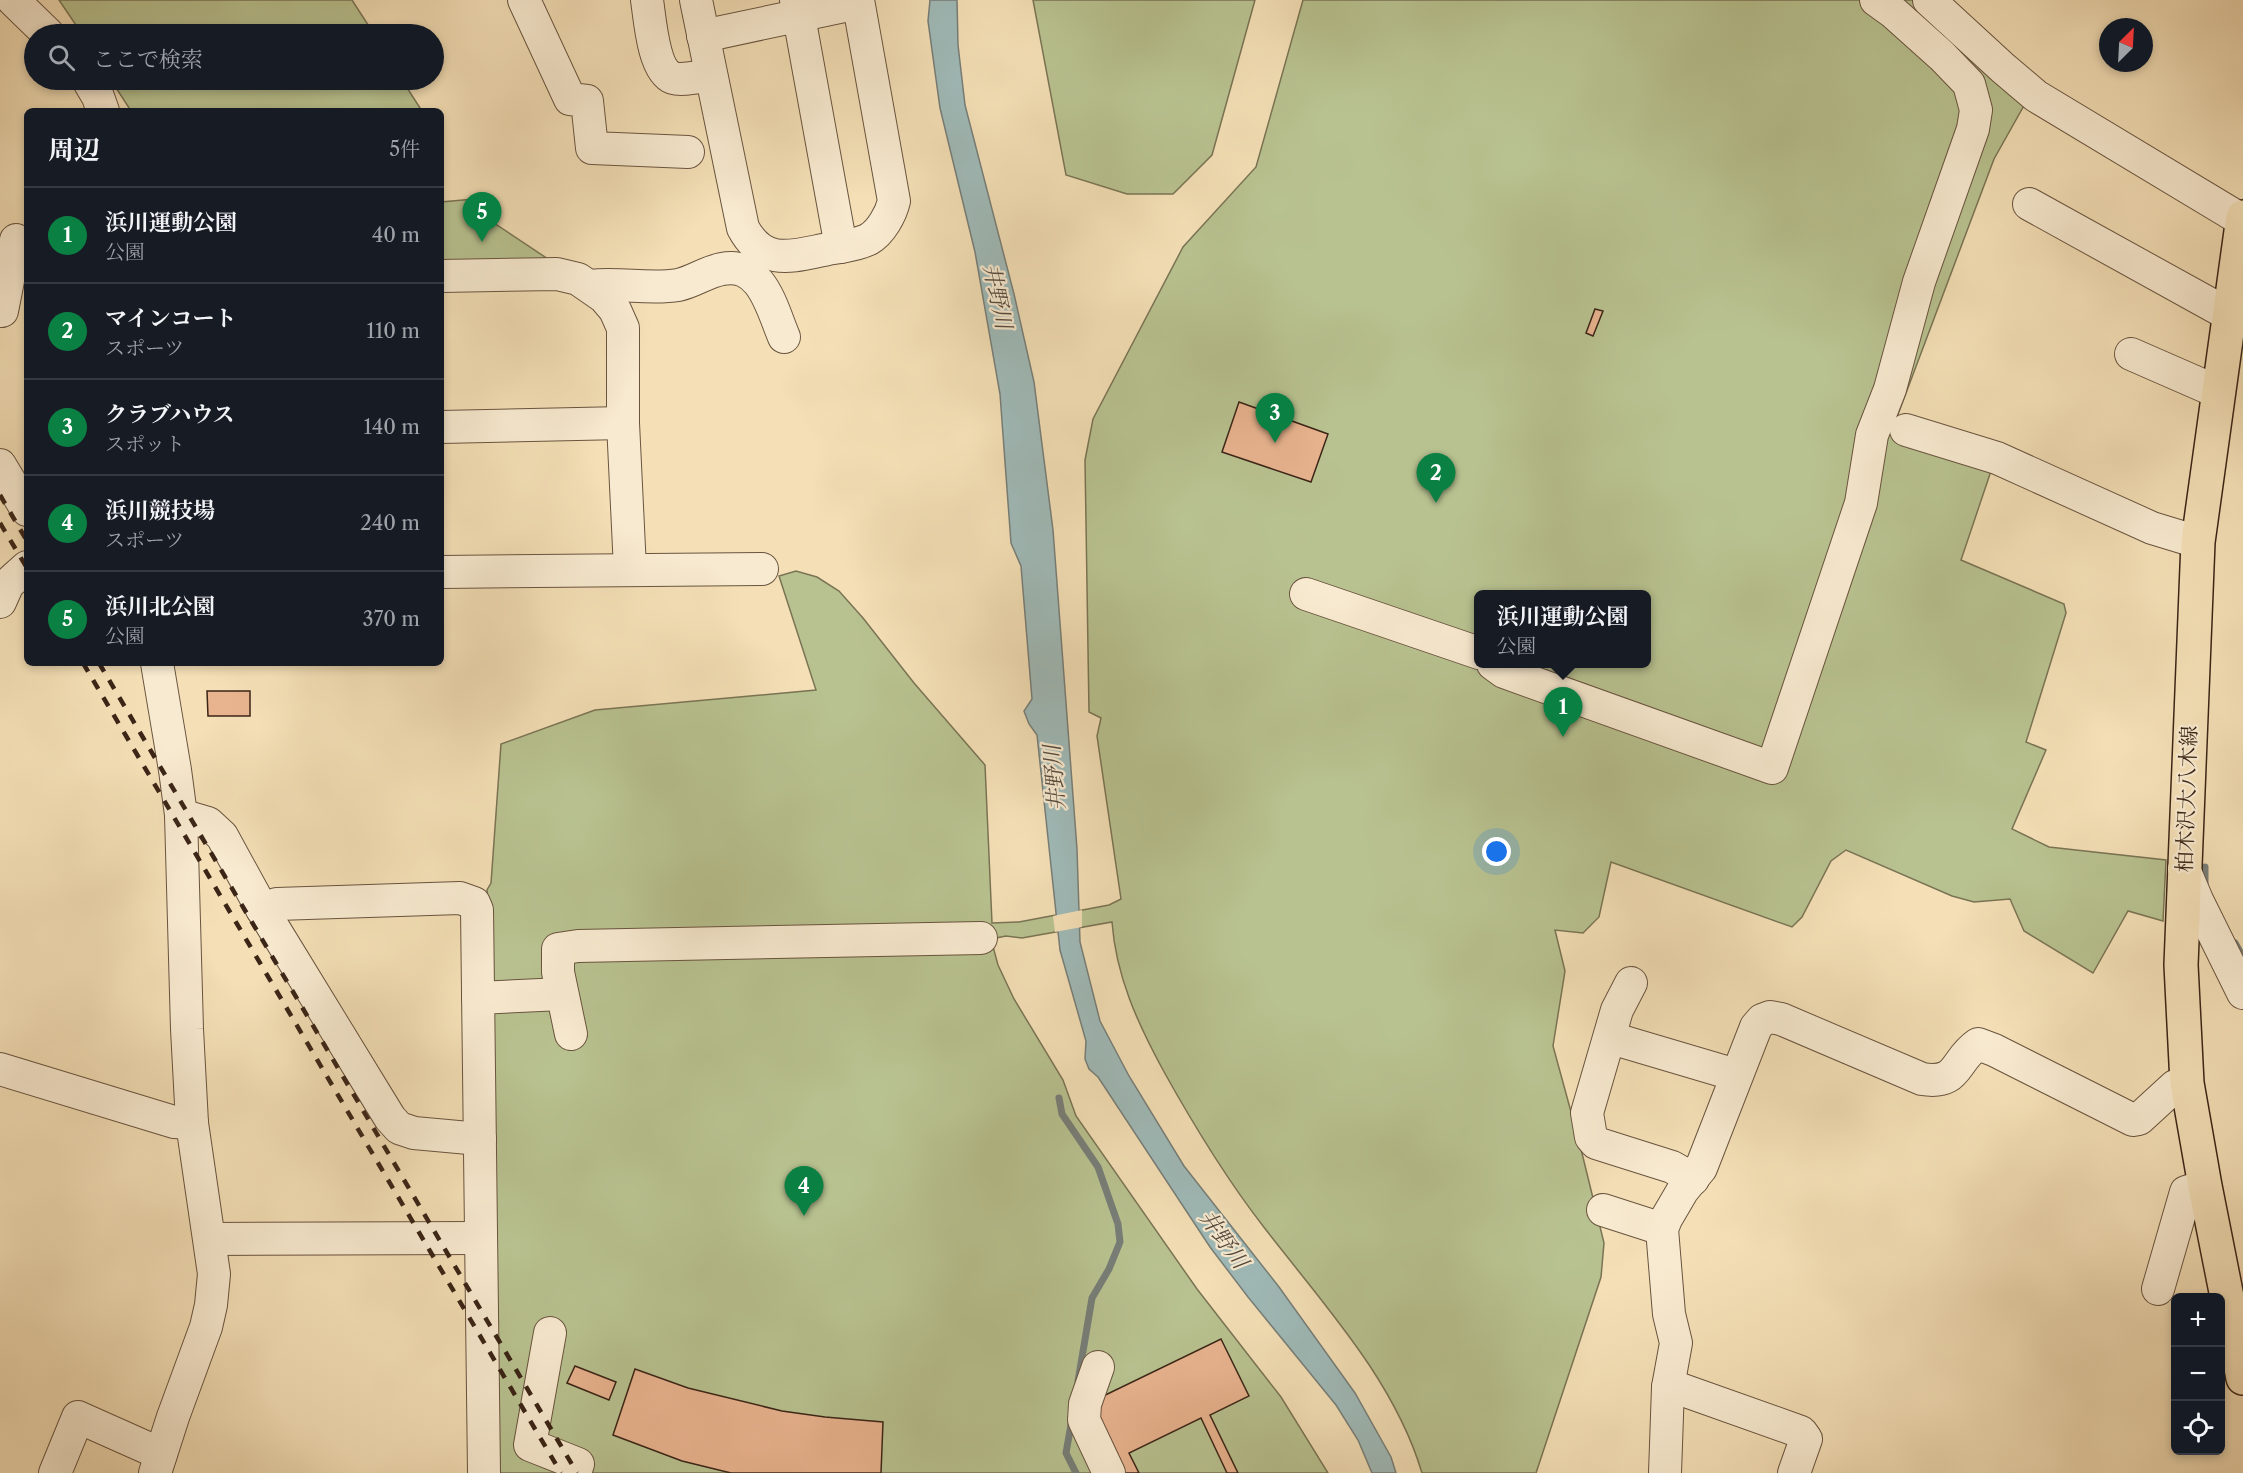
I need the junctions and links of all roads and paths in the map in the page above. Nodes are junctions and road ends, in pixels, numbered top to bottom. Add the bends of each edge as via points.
1 (14, 0) edge
2 (524, 0) edge
3 (647, 0) edge
4 (696, 0) edge
5 (1876, 0) edge
6 (1929, 0) edge
7 (858, 1) edge
8 (797, 8) edge
9 (38, 24) edge
10 (703, 36) junction
11 (711, 76) junction
12 (94, 90) edge
13 (102, 108) edge
14 (688, 152) dead end
15 (2029, 204) dead end
16 (2243, 218) edge
17 (16, 240) dead end
18 (841, 247) junction
19 (444, 276) edge
20 (590, 286) junction
21 (10, 312) edge
22 (2233, 327) edge
23 (784, 337) dead end
24 (2131, 354) dead end
25 (2217, 392) junction
26 (623, 423) junction
27 (444, 428) edge
28 (1906, 430) dead end
29 (0, 465) edge
30 (24, 505) edge
31 (2198, 542) junction
32 (630, 569) junction
33 (762, 569) dead end
34 (24, 570) edge
35 (444, 572) edge
36 (1306, 594) dead end
37 (0, 602) edge
38 (1474, 651) edge
39 (158, 666) edge
40 (1499, 668) edge
41 (181, 815) junction
42 (2184, 869) junction
43 (262, 909) junction
44 (981, 938) dead end
45 (1631, 983) dead end
46 (2243, 993) edge
47 (562, 994) junction
48 (478, 998) junction
49 (571, 1034) dead end
50 (1611, 1038) junction
51 (0, 1069) edge
52 (1736, 1075) junction
53 (2187, 1083) junction
54 (192, 1123) junction
55 (480, 1139) junction
56 (1693, 1179) junction
57 (2205, 1186) junction
58 (1604, 1210) dead end
59 (1662, 1229) junction
60 (481, 1238) junction
61 (210, 1239) junction
62 (2158, 1288) dead end
63 (550, 1333) dead end
64 (1098, 1367) dead end
65 (2243, 1378) edge
66 (1668, 1387) junction
67 (158, 1463) edge
68 (56, 1473) edge
69 (484, 1473) edge
70 (575, 1473) edge
71 (1110, 1473) edge
72 (1665, 1473) edge
73 (1794, 1473) edge

1 - 9 street
2 - 14 street via 570,99 587,101 592,148
3 - 11 street via 658,63 674,78
4 - 10 street
5 - 40 street via 1969,84 1976,110 1973,129 1919,282 1890,389 1872,435 1861,503 1772,768
6 - 16 street via 2036,96
7 - 8 street
7 - 18 street via 894,201 881,228 869,239
8 - 10 street
8 - 18 street
10 - 11 street
11 - 18 street via 743,228 750,241 783,257
12 - 13 street
15 - 22 street
16 - 22 main road, 柏木沢大八木線
17 - 21 street
19 - 20 street via 557,274
20 - 23 street via 648,288 680,284 725,268 748,272 764,287
20 - 26 street via 615,310 623,328
22 - 25 main road, 柏木沢大八木線
24 - 25 street
25 - 31 main road, 柏木沢大八木線
26 - 27 street
26 - 32 street
28 - 31 street via 1997,458 2152,528
29 - 30 street
31 - 42 main road, 柏木沢大八木線
32 - 33 street
32 - 35 street
34 - 37 street via 8,584
36 - 38 street
39 - 41 street
41 - 43 street via 208,823 222,836
41 - 54 street
42 - 46 street
42 - 53 main road, 柏木沢大八木線 via 2181,965
43 - 48 street via 277,904 460,898 474,903
43 - 55 street via 399,1128
44 - 47 street via 568,947 558,949
45 - 50 street via 1617,1010
47 - 48 street
47 - 49 street
48 - 55 street
50 - 52 street
50 - 56 street via 1587,1113 1591,1137 1596,1143 1672,1167
51 - 54 street via 174,1122
52 - 53 street via 1756,1027 1770,1017 1933,1081 1950,1077 1978,1044 2133,1120 2175,1086
52 - 56 street via 1705,1158
53 - 57 main road, 柏木沢大八木線
54 - 61 street
55 - 60 street
56 - 59 street
57 - 62 street via 2186,1192
57 - 65 main road, 柏木沢大八木線
58 - 59 street
59 - 66 street via 1676,1343
60 - 61 street
60 - 69 street
61 - 67 street via 214,1275 208,1316
63 - 70 street via 530,1444 578,1464
64 - 71 street via 1084,1413
66 - 72 street
66 - 73 street via 1801,1432 1806,1439
67 - 68 street via 78,1417

